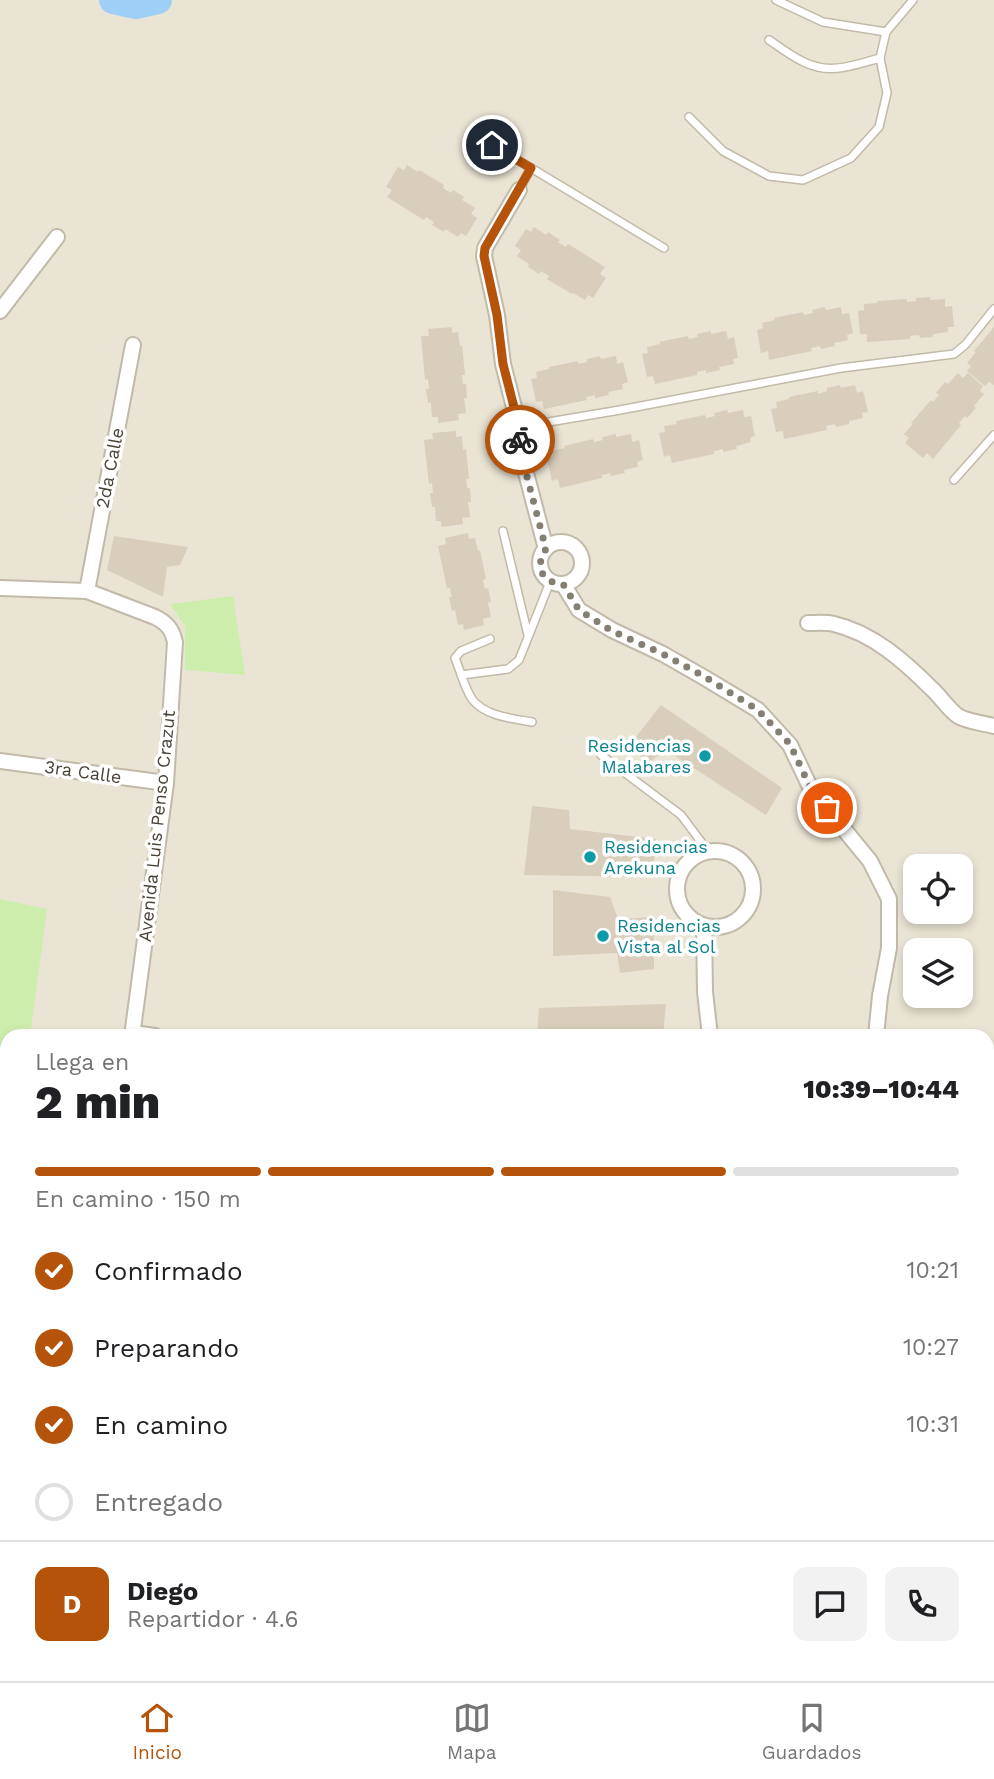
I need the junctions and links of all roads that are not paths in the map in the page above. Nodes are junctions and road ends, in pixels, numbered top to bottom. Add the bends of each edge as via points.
1 (776, 0) edge
2 (913, 0) edge
3 (886, 32) junction
4 (769, 40) dead end
5 (880, 58) junction
6 (688, 117) dead end
7 (473, 133) dead end
8 (531, 168) junction
9 (519, 190) joint
10 (57, 237) dead end
11 (664, 248) dead end
12 (994, 309) edge
13 (0, 311) edge
14 (133, 345) dead end
15 (519, 427) junction
16 (994, 435) edge
17 (954, 480) dead end
18 (503, 531) dead end
19 (546, 549) junction
20 (557, 583) junction
21 (0, 588) edge
22 (87, 591) junction
23 (808, 623) dead end
24 (529, 636) junction
25 (491, 639) dead end
26 (461, 675) junction
27 (532, 722) dead end
28 (994, 726) edge
29 (601, 755) dead end
30 (0, 761) edge
31 (166, 783) junction
32 (708, 851) junction
33 (704, 926) junction
34 (133, 1029) edge
35 (709, 1029) edge
36 (877, 1029) edge

1 - 3 lane via 823,22
2 - 3 lane
3 - 5 lane
4 - 5 lane via 820,68 845,68
5 - 6 lane via 887,93 879,127 851,158 803,180 769,176 723,151
7 - 8 lane
8 - 9 lane
8 - 11 lane
9 - 15 street via 484,256
10 - 13 street
12 - 15 lane via 954,354 841,368
14 - 22 street, 2da Calle
15 - 19 street via 521,454
16 - 17 lane
18 - 24 lane
19 - 20 street via 540,565 545,577
19 - 20 street via 554,543 568,543 581,558 576,578
20 - 24 lane
20 - 36 street via 579,610 612,631 663,654 758,710 790,744 811,789 870,861 889,899 889,948
21 - 22 street, Avenida Luis Penso Crazut
22 - 31 street, Avenida Luis Penso Crazut via 155,617 173,631
23 - 28 street via 832,623 871,639 961,718
24 - 26 lane via 519,660 508,669
25 - 26 lane via 455,658
26 - 27 lane via 481,707 505,718
29 - 32 lane via 681,816
30 - 31 street, 3ra Calle
31 - 34 street, Avenida Luis Penso Crazut
32 - 33 street via 686,864 677,887 684,911
32 - 33 street via 737,857 753,884 752,897 739,918 717,927
33 - 35 street

